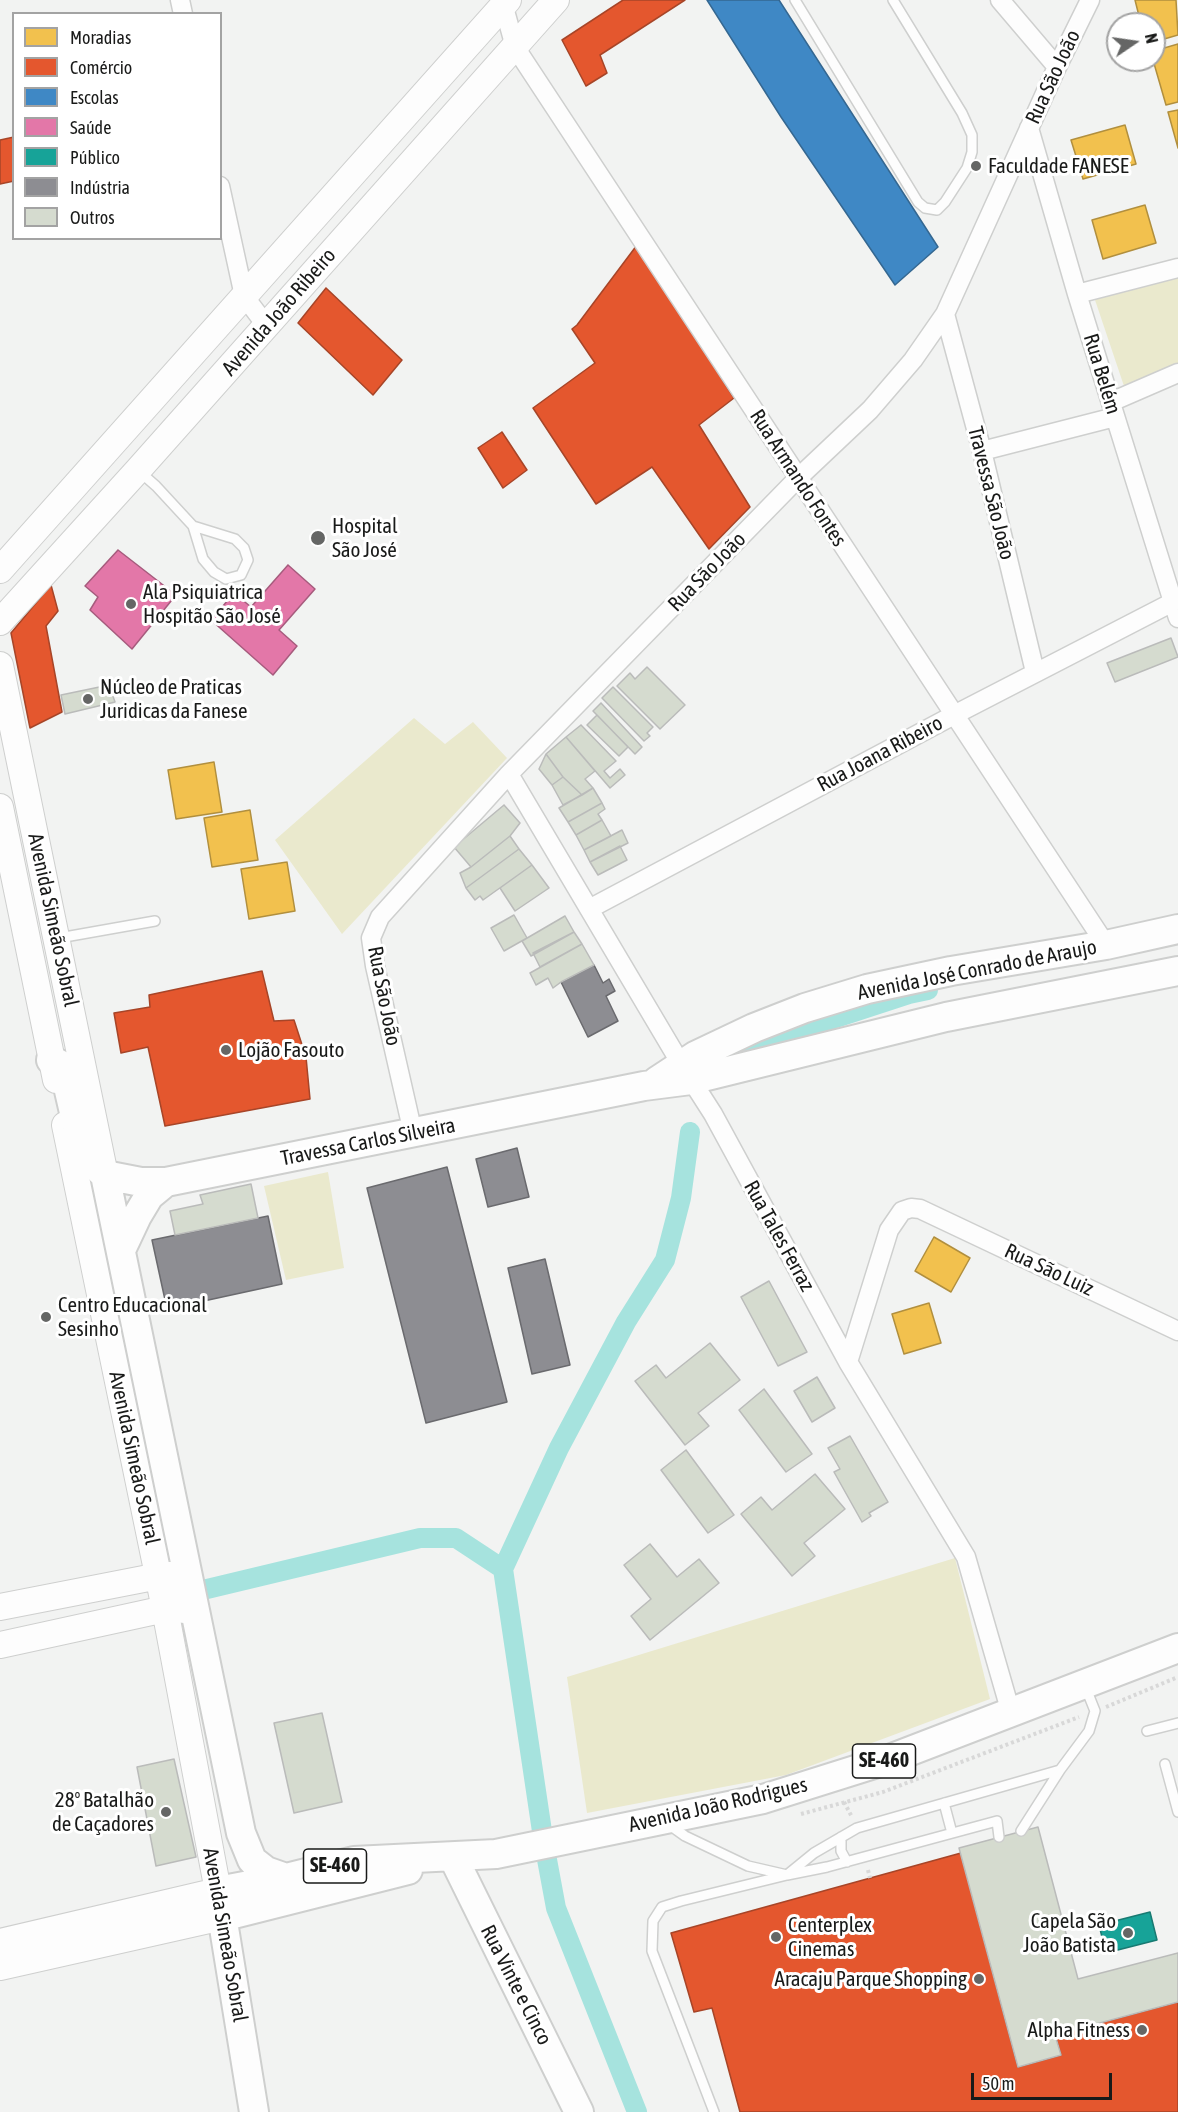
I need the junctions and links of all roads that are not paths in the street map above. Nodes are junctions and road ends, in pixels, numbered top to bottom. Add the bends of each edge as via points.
1 (556, 0) edge
2 (795, 0) edge
3 (892, 0) edge
4 (999, 0) edge
5 (1090, 0) edge
6 (505, 2) edge
7 (514, 47) junction
8 (1057, 67) junction
9 (1029, 128) junction
10 (222, 195) edge
11 (1178, 268) edge
12 (1077, 294) junction
13 (244, 296) junction
14 (945, 314) junction
15 (266, 325) junction
16 (1178, 373) edge
17 (1113, 409) junction
18 (982, 451) junction
19 (138, 470) junction
20 (798, 478) junction
21 (193, 526) junction
22 (0, 570) edge
23 (1175, 610) edge
24 (0, 622) edge
25 (0, 665) edge
26 (1035, 672) junction
27 (954, 715) junction
28 (509, 774) junction
29 (0, 807) edge
30 (589, 909) junction
31 (156, 921) dead end
32 (1178, 929) edge
33 (56, 938) junction
34 (1106, 945) junction
35 (1178, 971) edge
36 (51, 1060) junction
37 (686, 1072) junction
38 (413, 1133) junction
39 (105, 1175) junction
40 (166, 1182) junction
41 (121, 1250) junction
42 (1178, 1331) edge
43 (848, 1362) junction
44 (176, 1593) junction
45 (0, 1607) edge
46 (0, 1645) edge
47 (1178, 1648) edge
48 (1084, 1684) junction
49 (1011, 1713) junction
50 (1178, 1723) edge
51 (1146, 1731) dead end
52 (1165, 1764) dead end
53 (1060, 1770) junction
54 (944, 1803) junction
55 (1178, 1812) edge
56 (662, 1820) junction
57 (1022, 1831) dead end
58 (952, 1833) junction
59 (842, 1837) junction
60 (999, 1837) dead end
61 (453, 1857) junction
62 (848, 1862) junction
63 (788, 1875) junction
64 (285, 1878) junction
65 (220, 1904) junction
66 (0, 1942) edge
67 (0, 1967) edge
68 (254, 2112) edge
69 (579, 2112) edge
70 (714, 2112) edge

1 - 7 main road, Avenida João Ribeiro
2 - 3 lane via 918,202 937,210 967,168 972,135 963,113
4 - 8 street
5 - 8 street, Rua São João
6 - 7 street, Rua Armando Fontes
6 - 13 main road, Avenida João Ribeiro
7 - 15 main road, Avenida João Ribeiro
7 - 20 street, Rua Armando Fontes
8 - 9 street, Rua São João
9 - 12 street, Rua Belém
9 - 14 street, Rua São João
10 - 13 street
11 - 12 street
12 - 17 street, Rua Belém
13 - 15 street
13 - 22 main road, Avenida João Ribeiro
14 - 18 street, Travessa São João
14 - 20 street, Rua São João via 870,410
15 - 19 main road, Avenida João Ribeiro
16 - 17 street
17 - 18 street
17 - 23 street, Rua Belém
18 - 26 street, Travessa São João
19 - 21 lane
19 - 24 main road, Avenida João Ribeiro
20 - 27 street, Rua Armando Fontes
20 - 28 street, Rua São João
21 - 21 lane via 202,559 214,572 226,579 241,575 248,560 244,548 235,539
23 - 26 street, Rua Joana Ribeiro
25 - 33 main road, Avenida Simeão Sobral
26 - 27 street, Rua Joana Ribeiro
27 - 30 street, Rua Joana Ribeiro
27 - 34 street, Rua Armando Fontes
28 - 30 street, Rua Tales Ferraz
28 - 38 street, Rua São João via 384,911 371,938
29 - 36 main road, Avenida Simeão Sobral
30 - 37 street, Rua Tales Ferraz
31 - 33 lane
32 - 34 main road, Avenida José Conrado de Araujo
33 - 39 main road, Avenida Simeão Sobral
34 - 37 main road, Avenida José Conrado de Araujo via 951,971 805,1008 724,1041
35 - 37 main road, Avenida José Conrado de Araujo
36 - 39 main road via 61,1065 82,1146 89,1160
36 - 44 main road, Avenida Simeão Sobral
37 - 38 main road, Travessa Carlos Silveira via 651,1085
37 - 43 street, Rua Tales Ferraz via 713,1114
38 - 40 main road, Travessa Carlos Silveira
39 - 40 main road
39 - 41 main road, Avenida Simeão Sobral
40 - 41 main road via 149,1196
41 - 44 main road, Avenida Simeão Sobral
42 - 43 street, Rua São Luiz via 911,1208 902,1211 889,1230
43 - 49 street, Rua Tales Ferraz via 966,1557
44 - 45 main road
44 - 46 main road
44 - 64 main road, Avenida Simeão Sobral via 215,1711 244,1844 252,1860
44 - 65 main road, Avenida Simeão Sobral
47 - 48 main road, Avenida João Rodrigues / SE-460
48 - 49 main road, Avenida João Rodrigues / SE-460
48 - 53 lane via 1095,1711 1089,1731
49 - 56 main road, Avenida João Rodrigues / SE-460 via 887,1760 763,1799
50 - 51 lane
52 - 55 lane
53 - 54 lane
53 - 57 lane
54 - 58 lane
54 - 59 lane via 857,1827
56 - 61 main road, Avenida João Rodrigues / SE-460 via 496,1854
56 - 63 lane via 685,1836 748,1866
58 - 60 lane via 997,1821
58 - 62 lane
59 - 62 lane via 841,1851
59 - 63 lane
61 - 64 main road, SE-460 via 354,1861
61 - 65 main road via 360,1883
61 - 69 main road, Rua Vinte e Cinco
62 - 63 lane
63 - 70 lane via 662,1907 653,1921 652,1951
64 - 65 main road, SE-460
65 - 66 main road
65 - 67 main road
65 - 68 main road, Avenida Simeão Sobral

